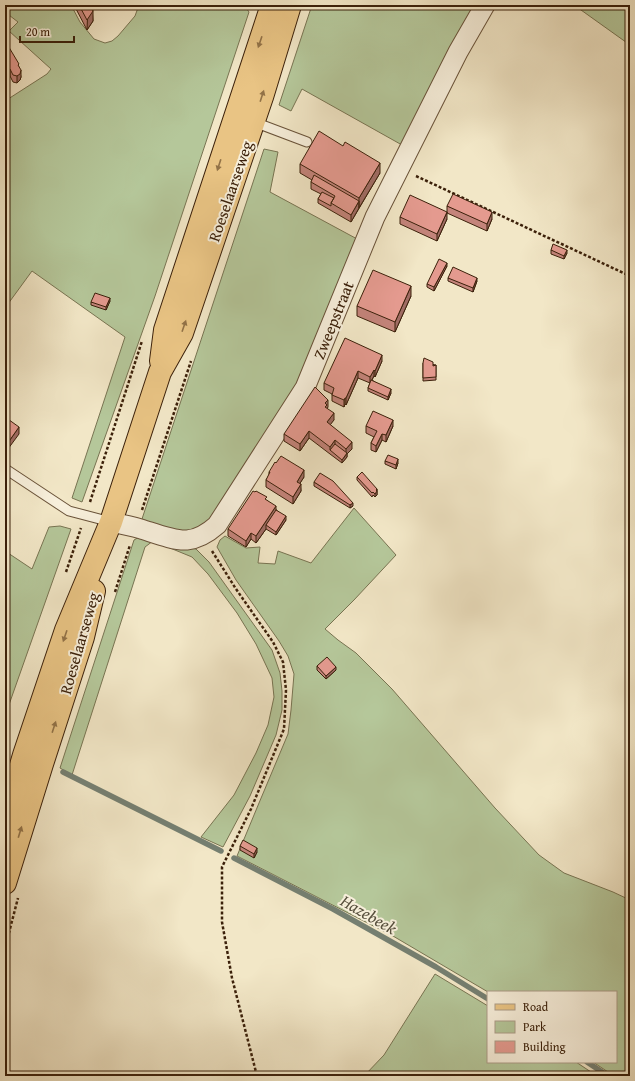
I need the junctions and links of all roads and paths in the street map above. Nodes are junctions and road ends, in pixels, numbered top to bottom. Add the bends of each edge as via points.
1 (485, 5) edge
2 (278, 7) edge
3 (244, 119) junction
4 (307, 142) dead end
5 (399, 168) junction
6 (630, 276) edge
7 (144, 335) dead end
8 (193, 354) dead end
9 (7, 470) dead end
10 (85, 516) junction
11 (111, 522) junction
12 (136, 528) junction
13 (202, 536) junction
14 (65, 576) dead end
15 (112, 599) dead end
16 (33, 760) junction
17 (5, 820) edge
18 (12, 888) edge
19 (5, 948) edge
20 (257, 1076) edge

1 - 5 street, Zweepstraat via 427,110
2 - 3 main road, Roeselaarseweg
3 - 4 lane
3 - 11 main road, Roeselaarseweg via 165,330 160,372
5 - 6 path
5 - 13 street, Zweepstraat via 375,217 305,388 217,525
7 - 10 path
8 - 12 path
9 - 10 lane via 69,511
10 - 11 lane
10 - 14 path
11 - 12 street, Zweepstraat
11 - 16 main road, Roeselaarseweg via 66,630
12 - 13 street, Zweepstraat via 186,540
12 - 15 path
13 - 20 path via 274,642 283,662 286,690 284,729 251,809 222,867 222,922 232,978
16 - 17 main road
18 -> 16 main road
18 - 19 path

